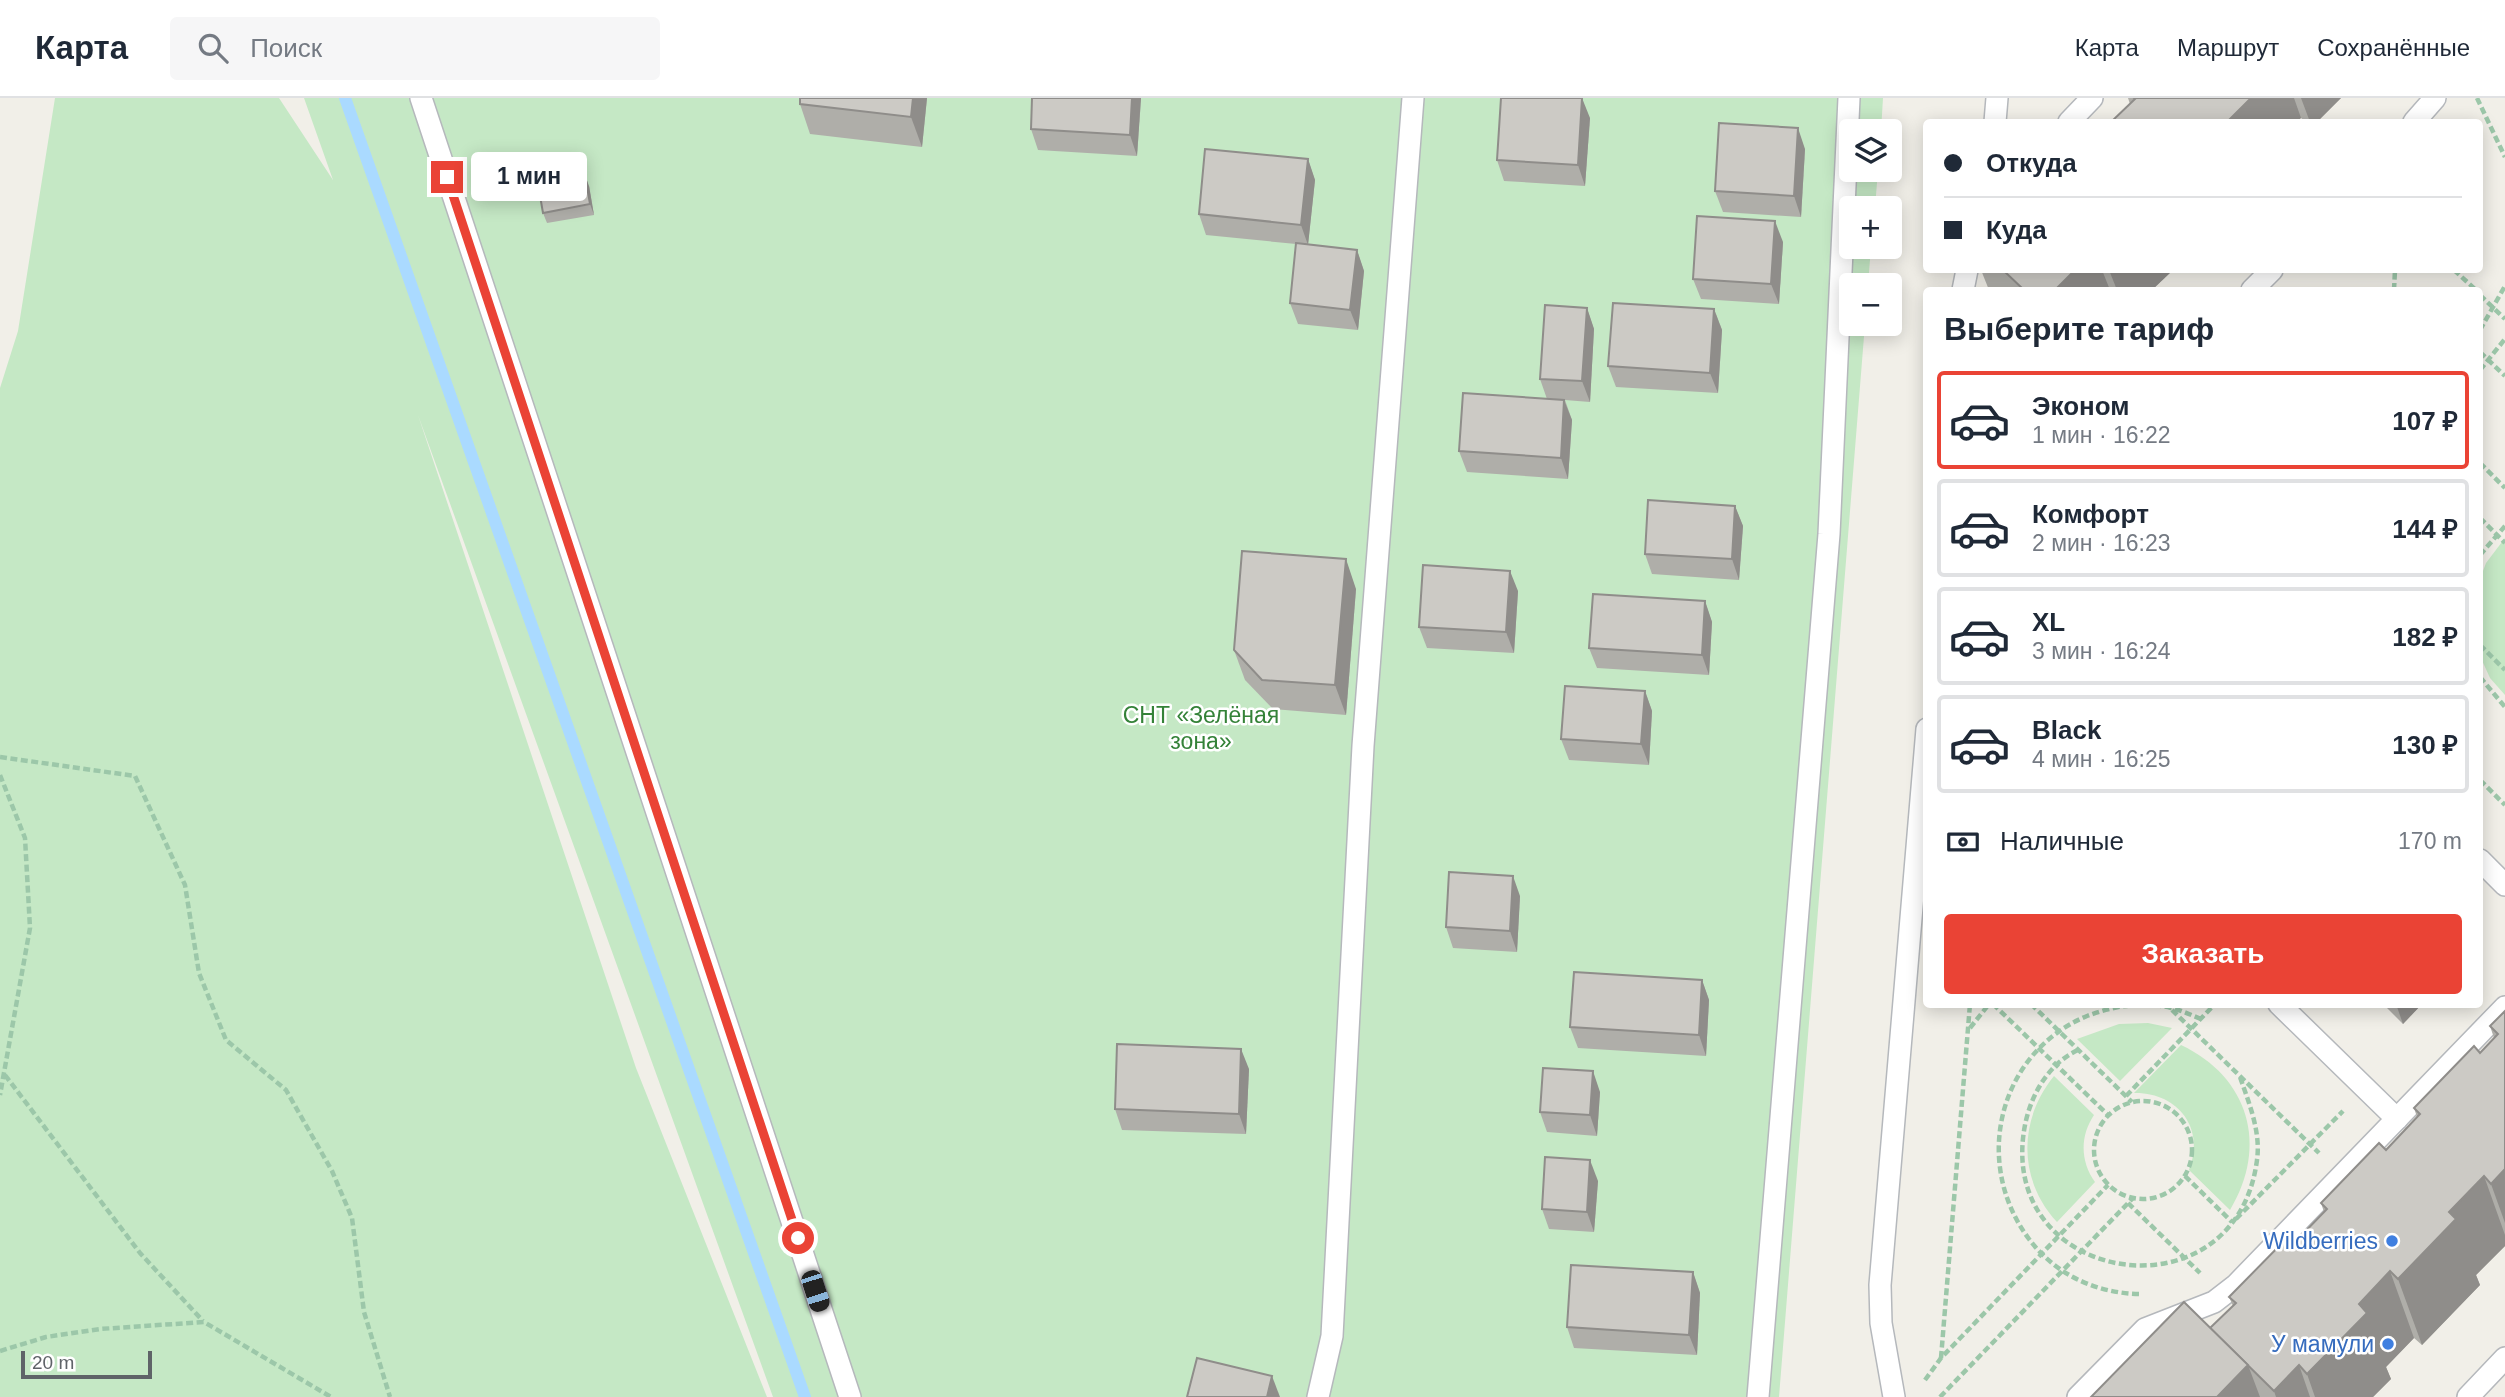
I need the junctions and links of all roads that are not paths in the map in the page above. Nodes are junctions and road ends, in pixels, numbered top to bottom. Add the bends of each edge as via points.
1 (421, 98) edge
2 (1413, 98) edge
3 (1849, 98) edge
4 (1997, 98) edge
5 (2092, 98) edge
6 (2435, 98) edge
7 (1995, 119) edge
8 (2072, 119) edge
9 (2417, 119) edge
10 (2269, 273) edge
11 (2255, 287) edge
12 (1923, 777) edge
13 (2483, 863) edge
14 (2505, 885) edge
15 (2505, 1007) edge
16 (2283, 1008) edge
17 (2397, 1119) junction
18 (2505, 1358) edge
19 (850, 1397) edge
20 (1318, 1397) edge
21 (1758, 1397) edge
22 (1894, 1397) edge
23 (2078, 1397) edge
24 (2468, 1397) edge

1 - 19 lane
2 - 20 lane via 1363,746 1332,1336
3 - 21 lane via 1829,534
4 - 7 lane
5 - 8 lane
6 - 9 lane
10 - 11 lane
12 - 22 lane via 1881,1285 1881,1323
13 - 14 lane
15 - 17 lane
16 - 17 lane
17 - 23 lane via 2224,1296 2145,1329
18 - 24 lane

